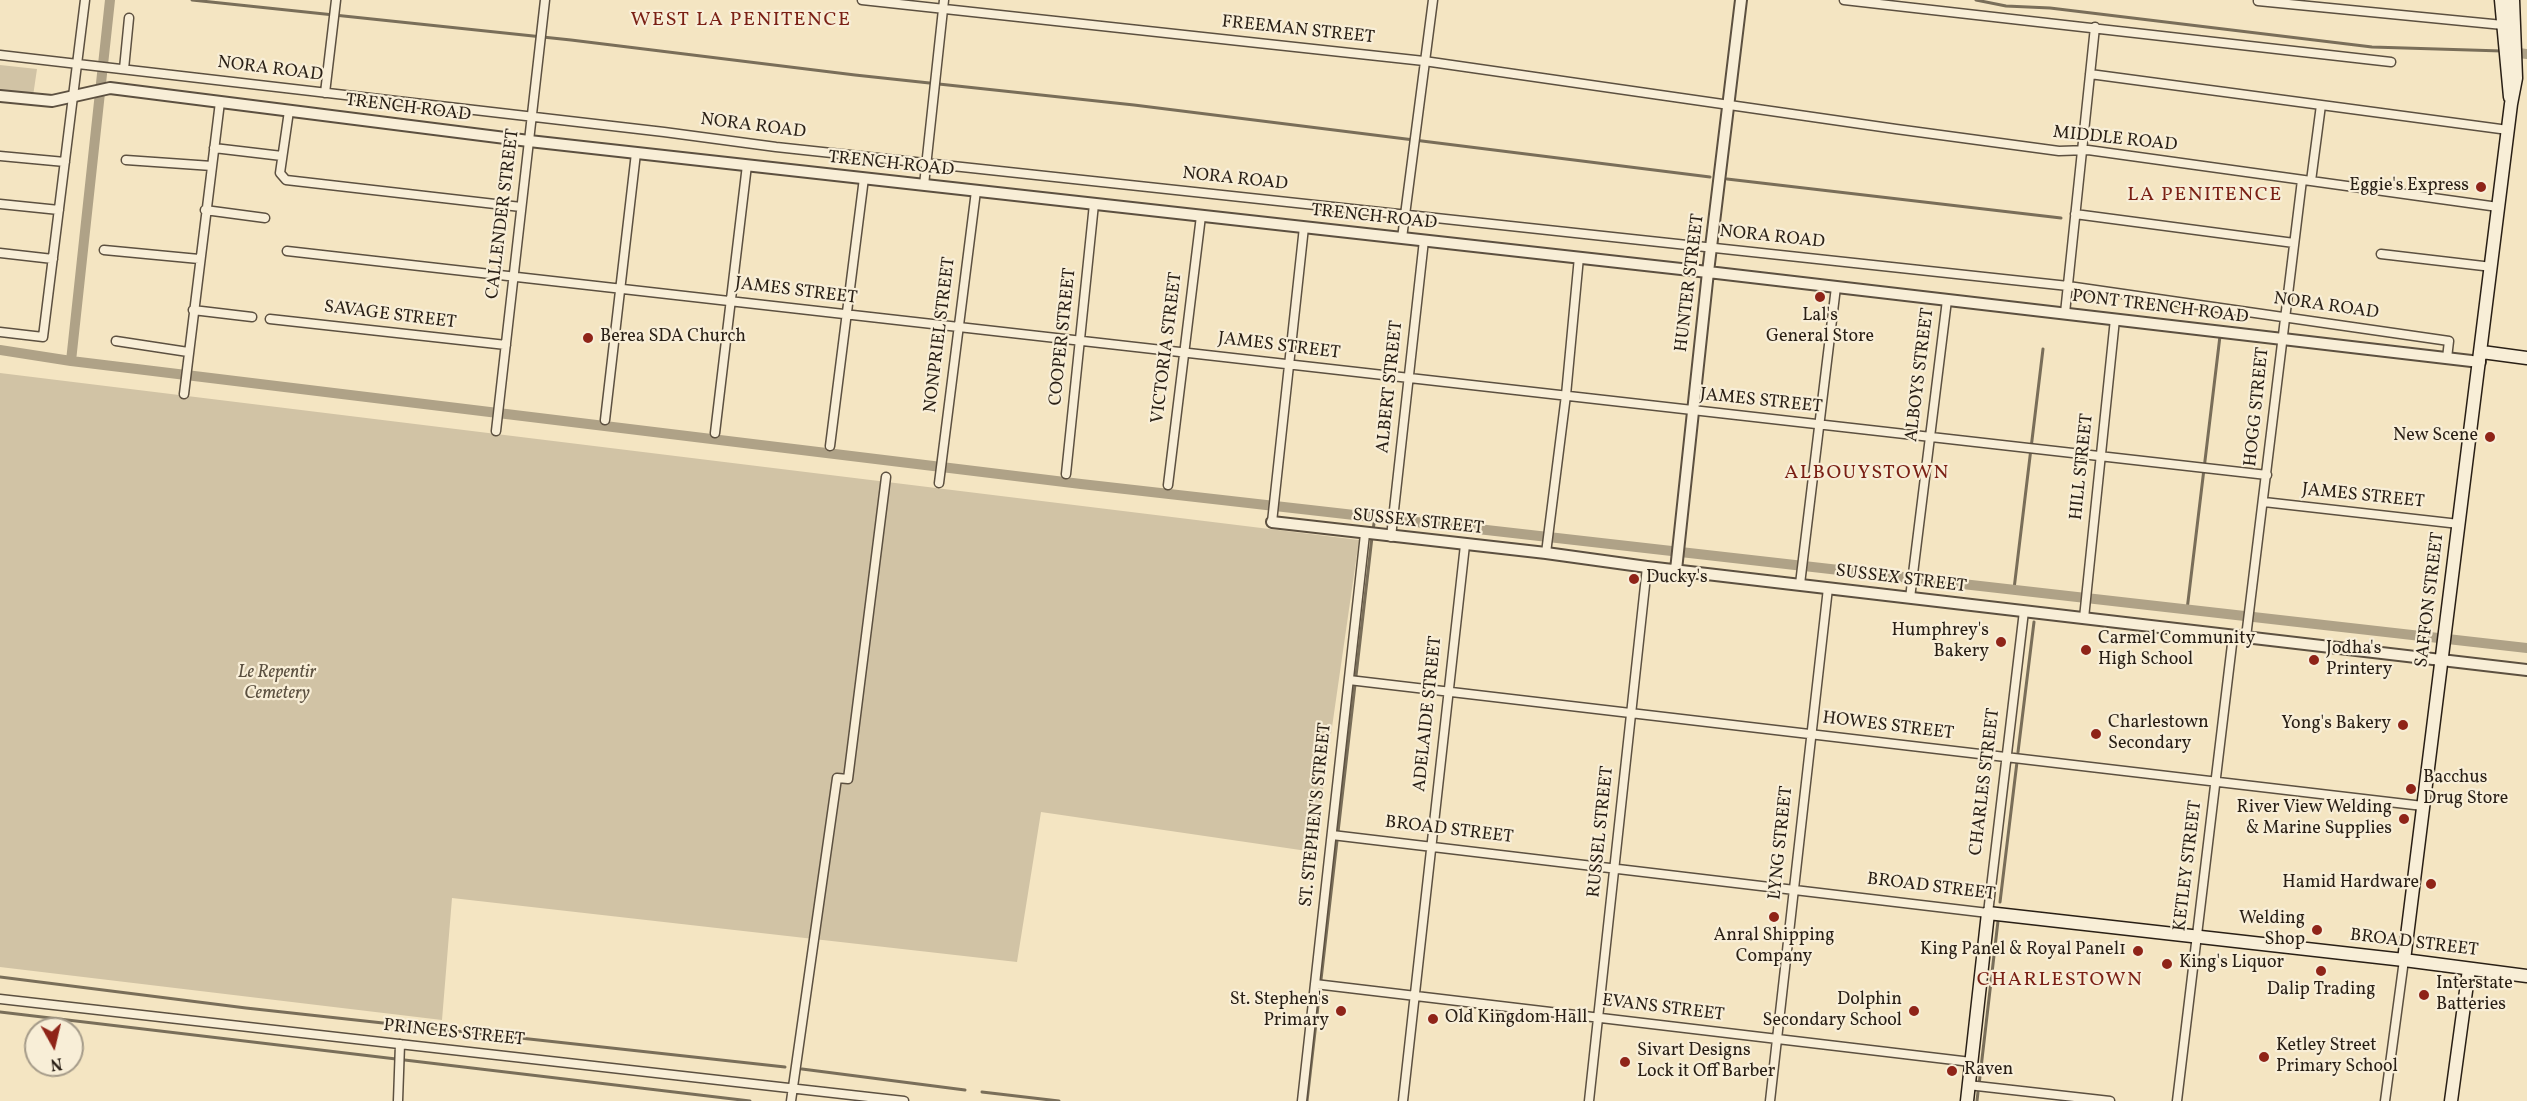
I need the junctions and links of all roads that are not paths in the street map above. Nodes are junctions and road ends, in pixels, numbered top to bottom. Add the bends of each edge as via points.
1 (85, 0) edge
2 (336, 0) edge
3 (545, 0) edge
4 (862, 0) edge
5 (1433, 0) edge
6 (1742, 0) edge
7 (1845, 0) edge
8 (2501, 0) edge
9 (2512, 0) edge
10 (2258, 1) edge
11 (944, 4) edge
12 (129, 18) dead end
13 (2503, 25) junction
14 (2095, 27) junction
15 (2510, 39) junction
16 (0, 55) edge
17 (1424, 61) junction
18 (2391, 62) dead end
19 (77, 64) junction
20 (124, 69) junction
21 (2090, 74) junction
22 (325, 93) junction
23 (0, 96) edge
24 (72, 97) junction
25 (220, 102) junction
26 (2321, 105) junction
27 (1729, 107) junction
28 (289, 111) junction
29 (532, 118) junction
30 (2508, 130) junction
31 (529, 141) junction
32 (214, 148) junction
33 (2082, 149) junction
34 (636, 153) junction
35 (0, 156) edge
36 (282, 156) junction
37 (126, 160) dead end
38 (65, 162) junction
39 (927, 163) junction
40 (747, 165) junction
41 (212, 166) junction
42 (864, 178) junction
43 (2306, 180) junction
44 (924, 185) junction
45 (976, 191) junction
46 (0, 204) edge
47 (1094, 204) junction
48 (521, 207) junction
49 (2498, 207) junction
50 (59, 210) junction
51 (205, 210) junction
52 (2075, 214) junction
53 (1201, 216) junction
54 (1405, 216) junction
55 (265, 218) dead end
56 (1304, 227) junction
57 (1402, 238) junction
58 (1424, 240) junction
59 (2294, 243) junction
60 (1711, 248) junction
61 (104, 250) dead end
62 (287, 251) dead end
63 (0, 253) edge
64 (2380, 254) dead end
65 (1579, 257) junction
66 (53, 259) junction
67 (199, 259) junction
68 (2492, 267) junction
69 (1708, 272) junction
70 (513, 276) junction
71 (2068, 286) junction
72 (1836, 287) junction
73 (620, 289) junction
74 (1947, 300) junction
75 (730, 301) junction
76 (193, 310) junction
77 (2065, 313) junction
78 (847, 315) junction
79 (252, 317) dead end
80 (2284, 318) junction
81 (270, 319) dead end
82 (2115, 319) junction
83 (959, 327) junction
84 (0, 332) edge
85 (2282, 339) junction
86 (116, 341) dead end
87 (1080, 341) junction
88 (506, 345) junction
89 (189, 352) junction
90 (1184, 353) junction
91 (2481, 357) junction
92 (2447, 358) junction
93 (2527, 358) edge
94 (1289, 365) junction
95 (1408, 379) junction
96 (184, 394) dead end
97 (1566, 395) junction
98 (1693, 411) junction
99 (605, 420) dead end
100 (1819, 424) junction
101 (496, 428) dead end
102 (715, 433) dead end
103 (1930, 437) junction
104 (830, 446) dead end
105 (2102, 456) junction
106 (1065, 474) dead end
107 (2267, 475) junction
108 (886, 477) dead end
109 (939, 483) dead end
110 (1168, 485) dead end
111 (2264, 502) junction
112 (1272, 522) joint
113 (2459, 524) junction
114 (1365, 534) junction
115 (1391, 537) junction
116 (1465, 545) junction
117 (1546, 553) junction
118 (1676, 565) junction
119 (1647, 567) junction
120 (1801, 579) junction
121 (1828, 588) junction
122 (1911, 593) junction
123 (2024, 611) junction
124 (2084, 612) junction
125 (2247, 632) junction
126 (2233, 636) junction
127 (2441, 658) junction
128 (2527, 670) edge
129 (1349, 680) junction
130 (1448, 692) junction
131 (1631, 713) junction
132 (1811, 734) junction
133 (2007, 757) junction
134 (2216, 782) junction
135 (2423, 806) junction
136 (1332, 835) junction
137 (1431, 847) junction
138 (1615, 868) junction
139 (1793, 890) junction
140 (1988, 913) junction
141 (2197, 937) junction
142 (2404, 960) junction
143 (2469, 969) junction
144 (2527, 976) edge
145 (1315, 984) junction
146 (1415, 996) junction
147 (0, 999) edge
148 (1598, 1018) junction
149 (1777, 1039) junction
150 (400, 1044) junction
151 (1971, 1062) junction
152 (1968, 1085) junction
153 (792, 1096) edge
154 (398, 1101) edge
155 (904, 1101) edge
156 (1302, 1101) edge
157 (1403, 1101) edge
158 (1589, 1101) edge
159 (1770, 1101) edge
160 (1966, 1101) edge
161 (2110, 1101) edge
162 (2177, 1101) edge
163 (2385, 1101) edge
164 (2451, 1101) edge

1 - 19 street
2 - 22 street
3 - 29 street, CALLENDER STREET
4 - 11 street, FREEMAN STREET
5 - 17 street
6 - 27 street, HUNTER STREET
7 - 14 street
8 - 13 main road, SAFFON STREET
9 - 15 main road, SAFFON STREET
10 - 13 street
11 - 17 street, FREEMAN STREET
11 - 39 street
12 - 20 street
13 - 15 main road, SAFFON STREET
14 - 18 street
14 - 21 street
15 - 30 main road, SAFFON STREET
16 - 19 street, NORA ROAD
17 - 27 street, FREEMAN STREET
17 - 54 street
19 - 20 street, NORA ROAD
19 - 24 street
20 - 22 street, NORA ROAD
21 - 26 street
21 - 33 street
22 - 29 street, NORA ROAD
23 - 24 street, TRENCH ROAD via 52,102
24 - 25 street, TRENCH ROAD via 110,88
24 - 38 street
25 - 28 street, TRENCH ROAD
25 - 32 street
26 - 30 street
26 - 43 street
27 - 33 street, MIDDLE ROAD via 2059,151
27 - 60 street, HUNTER STREET
28 - 31 street, TRENCH ROAD
28 - 36 street
29 - 31 street, CALLENDER STREET
29 - 39 street, NORA ROAD
30 - 49 main road, SAFFON STREET
31 - 34 street, TRENCH ROAD
31 - 48 street, CALLENDER STREET
32 - 36 street
32 - 41 street
33 - 43 street, MIDDLE ROAD
33 - 52 street
34 - 40 street, TRENCH ROAD
34 - 73 street
35 - 38 street
36 - 48 street via 280,176 290,182
37 - 41 street
38 - 50 street
39 - 44 street
39 - 54 street, NORA ROAD
40 - 42 street, TRENCH ROAD
40 - 75 street
41 - 51 street
42 - 44 street, TRENCH ROAD
42 - 78 street
43 - 49 street, MIDDLE ROAD
43 - 59 street, HOGG STREET
44 - 45 street, TRENCH ROAD
45 - 47 street, TRENCH ROAD
45 - 83 street, NONPRIEL STREET
46 - 50 street
47 - 53 street, TRENCH ROAD
47 - 87 street, COOPER STREET
48 - 70 street, CALLENDER STREET
49 - 68 main road, SAFFON STREET
50 - 66 street
51 - 55 street
51 - 67 street
52 - 59 street
52 - 71 street
53 - 56 street, TRENCH ROAD
53 - 90 street, VICTORIA STREET
54 - 57 street
54 - 60 street, NORA ROAD
56 - 57 street, TRENCH ROAD
56 - 94 street
57 - 58 street, TRENCH ROAD
58 - 65 street, TRENCH ROAD
58 - 95 street, ALBERT STREET
59 - 80 street, HOGG STREET
60 - 69 street, HUNTER STREET
60 - 71 street, NORA ROAD
61 - 67 street
62 - 70 street, JAMES STREET
63 - 66 street
64 - 68 street
65 - 69 street, TRENCH ROAD
65 - 97 street
66 - 84 street via 43,337
67 - 76 street
68 - 91 main road, SAFFON STREET
69 - 72 street, TRENCH ROAD
69 - 98 street, HUNTER STREET
70 - 73 street, JAMES STREET
70 - 88 street, CALLENDER STREET
71 - 77 street
71 - 80 street, NORA ROAD
72 - 74 street, PONT TRENCH ROAD
72 - 100 street
73 - 75 street, JAMES STREET
73 - 99 street
74 - 77 street, PONT TRENCH ROAD
74 - 103 street, ALBOYS STREET
75 - 78 street, JAMES STREET
75 - 102 street
76 - 79 street
76 - 89 street
77 - 82 street, PONT TRENCH ROAD
78 - 83 street, JAMES STREET
78 - 104 street
80 - 85 street, HOGG STREET
80 - 92 street, NORA ROAD via 2449,341
81 - 88 street, SAVAGE STREET
82 - 85 street, PONT TRENCH ROAD
82 - 105 street, HILL STREET
83 - 87 street, JAMES STREET
83 - 109 street, NONPRIEL STREET
85 - 92 street, PONT TRENCH ROAD
85 - 107 street, HOGG STREET
86 - 89 street
87 - 90 street, JAMES STREET
87 - 106 street, COOPER STREET
88 - 101 street, CALLENDER STREET
89 - 96 street
90 - 94 street, JAMES STREET
90 - 110 street, VICTORIA STREET
91 - 92 street, PONT TRENCH ROAD
91 - 93 main road
91 - 113 main road, SAFFON STREET
94 - 95 street, JAMES STREET
94 - 112 street
95 - 97 street, JAMES STREET
95 - 115 street, ALBERT STREET
97 - 98 street, JAMES STREET
97 - 117 street
98 - 100 street, JAMES STREET
98 - 118 street, HUNTER STREET
100 - 103 street, JAMES STREET
100 - 120 street
103 - 105 street, JAMES STREET
103 - 122 street, ALBOYS STREET
105 - 107 street, JAMES STREET
105 - 124 street, HILL STREET
107 - 111 street, HOGG STREET
108 - 153 street via 848,779 837,778
111 - 113 street, JAMES STREET
111 - 125 street, HOGG STREET
112 - 114 street, SUSSEX STREET
113 - 127 main road, SAFFON STREET
114 - 115 street, SUSSEX STREET
114 - 129 street, ST. STEPHEN'S STREET
115 - 116 street, SUSSEX STREET
116 - 117 street, SUSSEX STREET
116 - 130 street, ADELAIDE STREET
117 - 119 street, SUSSEX STREET
118 - 119 street, SUSSEX STREET
118 - 120 street, SUSSEX STREET
119 - 131 street, RUSSEL STREET
120 - 121 street, SUSSEX STREET
121 - 122 street, SUSSEX STREET
121 - 132 street, LYNG STREET
122 - 123 street, SUSSEX STREET
123 - 124 street, SUSSEX STREET
123 - 133 street, CHARLES STREET
124 - 126 street, SUSSEX STREET
125 - 126 street, SUSSEX STREET
125 - 127 street, SUSSEX STREET
126 - 134 street, KETLEY STREET
127 - 128 street, SUSSEX STREET
127 - 135 main road, SAFFON STREET
129 - 130 street, HOWES STREET
129 - 136 street, ST. STEPHEN'S STREET
130 - 131 street, HOWES STREET
130 - 137 street, ADELAIDE STREET
131 - 132 street, HOWES STREET
131 - 138 street, RUSSEL STREET
132 - 133 street, HOWES STREET
132 - 139 street, LYNG STREET
133 - 134 street, HOWES STREET
133 - 140 street, CHARLES STREET
134 - 135 street, HOWES STREET
134 - 141 street, KETLEY STREET
135 - 142 main road, SAFFON STREET
136 - 137 street, BROAD STREET
136 - 145 street, ST. STEPHEN'S STREET
137 - 138 street, BROAD STREET
137 - 146 street, ADELAIDE STREET
138 - 139 street, BROAD STREET
138 - 148 street, RUSSEL STREET
139 - 140 street, BROAD STREET
139 - 149 street, LYNG STREET
140 - 141 main road, BROAD STREET
140 - 151 main road, CHARLES STREET
141 - 142 main road, BROAD STREET
141 - 162 street, KETLEY STREET
142 - 143 main road, BROAD STREET
142 - 163 street, SAFFON STREET
143 - 144 main road, BROAD STREET
143 - 164 main road
145 - 146 street, EVANS STREET
145 - 156 street, ST. STEPHEN'S STREET
146 - 148 street, EVANS STREET
146 - 157 street, ADELAIDE STREET
147 - 150 street, PRINCES STREET
148 - 149 street, EVANS STREET
148 - 158 street, RUSSEL STREET
149 - 151 street, EVANS STREET
149 - 159 street, LYNG STREET
150 - 153 street, PRINCES STREET
150 - 154 street
151 - 152 main road, CHARLES STREET
152 - 160 main road, CHARLES STREET
152 - 161 street
153 - 155 street, PRINCES STREET

